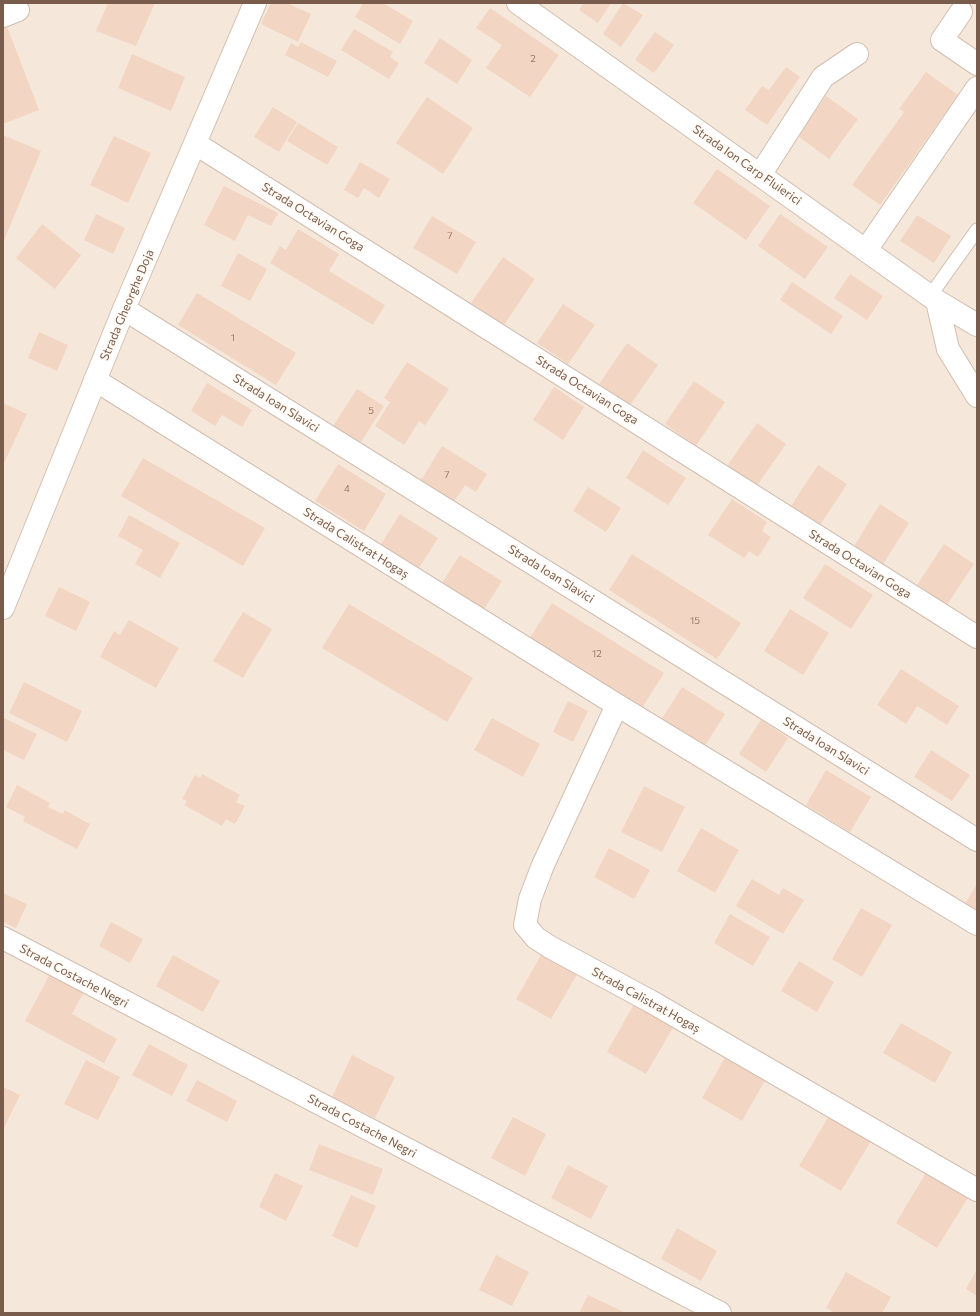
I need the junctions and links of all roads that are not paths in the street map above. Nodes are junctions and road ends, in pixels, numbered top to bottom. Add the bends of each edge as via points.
1 (255, 3) edge
2 (518, 3) edge
3 (961, 12) dead end
4 (857, 54) dead end
5 (977, 64) edge
6 (977, 88) edge
7 (196, 144) junction
8 (760, 175) junction
9 (977, 230) edge
10 (866, 250) junction
11 (933, 299) junction
12 (124, 309) junction
13 (977, 325) edge
14 (95, 380) junction
15 (977, 396) edge
16 (3, 608) edge
17 (977, 637) edge
18 (617, 705) junction
19 (977, 840) edge
20 (977, 924) edge
21 (3, 938) edge
22 (977, 1190) edge
23 (720, 1313) edge

1 - 7 street, Strada Gheorghe Doja
2 - 8 street, Strada Ion Carp Fluierici
3 - 5 street via 942,40
4 - 8 street via 823,77
6 - 10 street
7 - 12 street, Strada Gheorghe Doja
7 - 17 street, Strada Octavian Goga
8 - 10 street, Strada Ion Carp Fluierici
9 - 11 lane
10 - 11 street, Strada Ion Carp Fluierici
11 - 13 street, Strada Ion Carp Fluierici
11 - 15 street via 948,349
12 - 14 street, Strada Gheorghe Doja
12 - 19 street, Strada Ioan Slavici
14 - 16 street, Strada Gheorghe Doja
14 - 18 street, Strada Calistrat Hogaș
18 - 20 street, Strada Calistrat Hogaș
18 - 22 street, Strada Calistrat Hogaș via 543,865 530,899 525,925 536,938 550,947 650,1001
21 - 23 street, Strada Costache Negri

